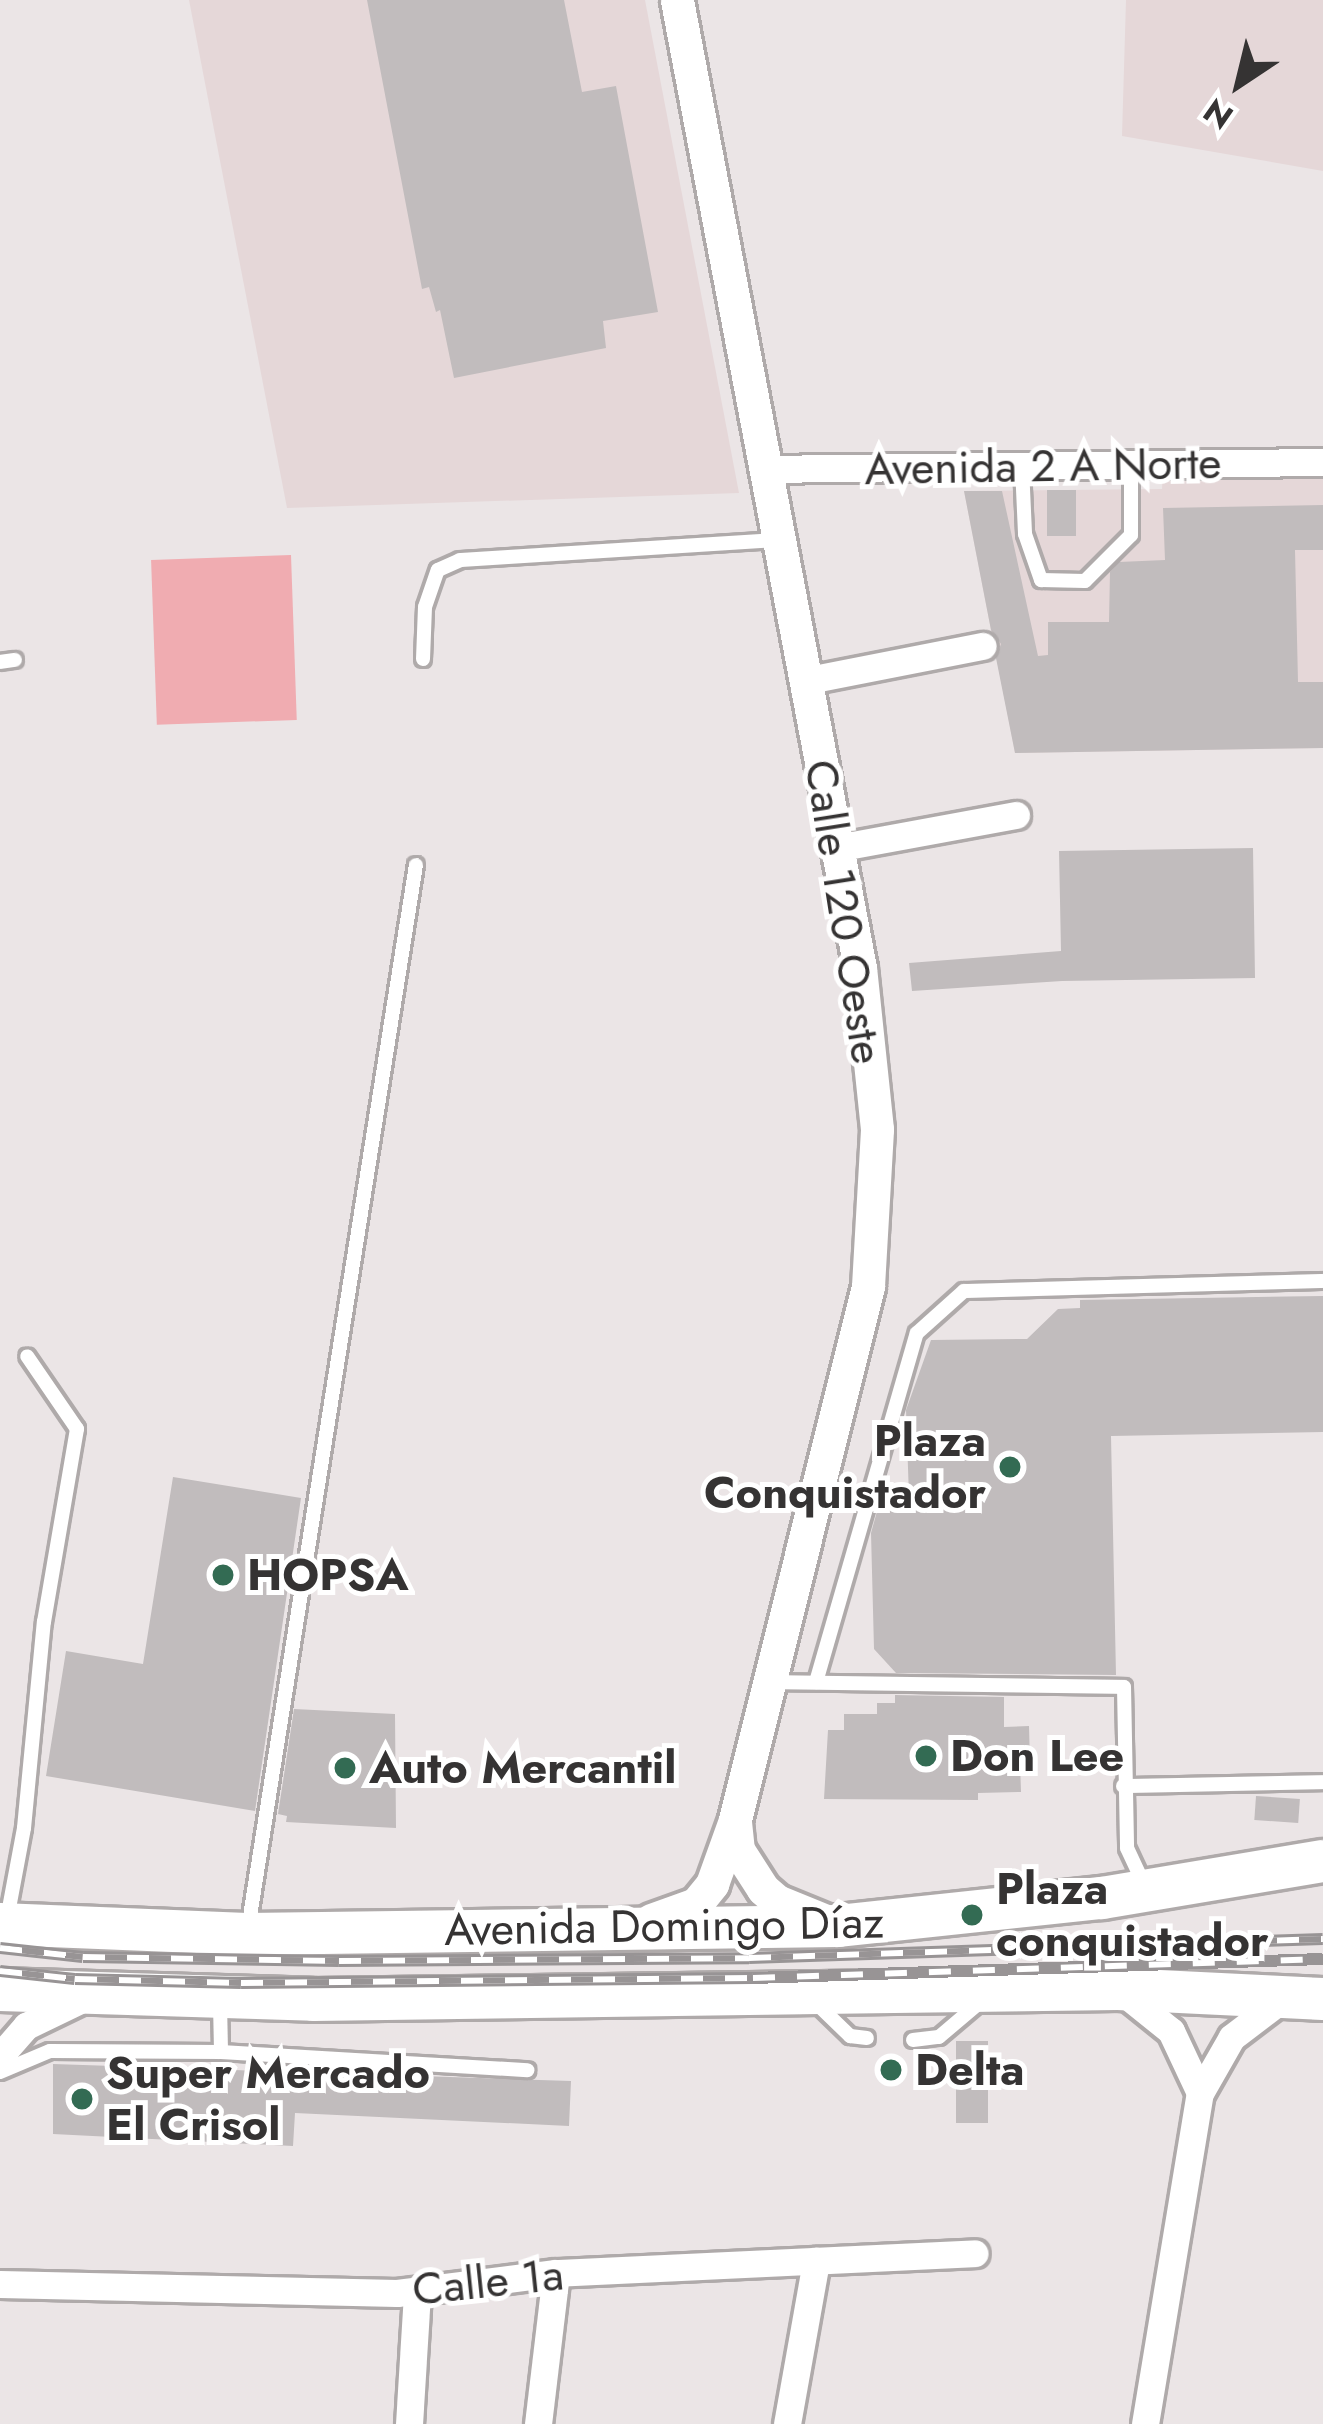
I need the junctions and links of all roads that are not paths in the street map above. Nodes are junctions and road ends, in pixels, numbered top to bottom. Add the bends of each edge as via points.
1 (677, 0) edge
2 (1323, 462) edge
3 (1131, 465) junction
4 (1022, 467) junction
5 (764, 469) junction
6 (777, 540) junction
7 (983, 646) dead end
8 (423, 658) dead end
9 (804, 681) junction
10 (1016, 815) dead end
11 (836, 848) junction
12 (416, 865) dead end
13 (1323, 1281) edge
14 (26, 1356) dead end
15 (767, 1682) junction
16 (816, 1682) junction
17 (1323, 1783) edge
18 (1123, 1786) junction
19 (735, 1820) junction
20 (1323, 1861) edge
21 (1221, 1874) junction
22 (1323, 1887) edge
23 (1146, 1889) junction
24 (3, 1924) edge
25 (839, 1926) junction
26 (598, 1928) junction
27 (247, 1934) junction
28 (1118, 1989) junction
29 (0, 1990) edge
30 (993, 1990) junction
31 (806, 1992) junction
32 (1310, 1995) edge
33 (104, 1996) junction
34 (220, 1998) junction
35 (867, 2038) dead end
36 (913, 2040) dead end
37 (221, 2052) junction
38 (0, 2056) edge
39 (527, 2070) dead end
40 (0, 2072) edge
41 (1200, 2093) junction
42 (975, 2253) dead end
43 (816, 2261) junction
44 (556, 2273) junction
45 (0, 2284) edge
46 (417, 2292) junction
47 (409, 2424) edge
48 (538, 2424) edge
49 (787, 2424) edge
50 (1145, 2424) edge

1 - 5 street, Calle 120 Oeste
2 - 3 street, Avenida 2 A Norte
3 - 4 street, Avenida 2 A Norte
3 - 4 lane via 1131,536 1085,581 1041,580 1025,534
4 - 5 street, Avenida 2 A Norte
5 - 6 street, Calle 120 Oeste
6 - 8 lane via 460,560 438,569 425,607
6 - 9 street, Calle 120 Oeste
7 - 9 street
9 - 11 street, Calle 120 Oeste
10 - 11 street
11 - 15 street, Calle 120 Oeste via 860,968 877,1129 868,1286
12 - 27 lane
13 - 16 lane via 964,1291 917,1334
14 - 24 lane via 76,1429 44,1622 24,1828
15 - 16 lane
15 - 19 street, Calle 120 Oeste
16 - 18 lane via 1124,1688
17 - 18 lane
18 - 23 lane via 1127,1848
19 - 25 street via 738,1850 763,1889
19 - 26 street, Calle 120 Oeste via 712,1884 696,1904
20 - 21 main road, Avenida Domingo Díaz
21 - 22 main road
21 - 23 main road, Avenida Domingo Díaz
23 - 25 main road, Avenida Domingo Díaz
24 - 27 main road, Avenida Domingo Díaz
25 - 26 main road, Avenida Domingo Díaz
26 - 27 main road, Avenida Domingo Díaz
28 - 30 main road, Avenida Domingo Díaz
28 - 32 main road, Avenida Domingo Díaz
28 - 41 street via 1171,2031
29 - 33 main road, Avenida Domingo Díaz
30 - 31 main road, Avenida Domingo Díaz
30 - 36 lane via 946,2033
31 - 34 main road, Avenida Domingo Díaz
31 - 35 lane via 850,2036
32 - 41 street via 1232,2037
33 - 34 main road, Avenida Domingo Díaz
33 - 38 street via 50,2011
34 - 37 lane
37 - 39 lane
37 - 40 lane via 50,2051
41 - 50 street
42 - 43 street, Calle 1a
43 - 44 street, Calle 1a
43 - 49 street
44 - 46 street, Calle 1a
44 - 48 street
45 - 46 street, Calle 1a
46 - 47 street

